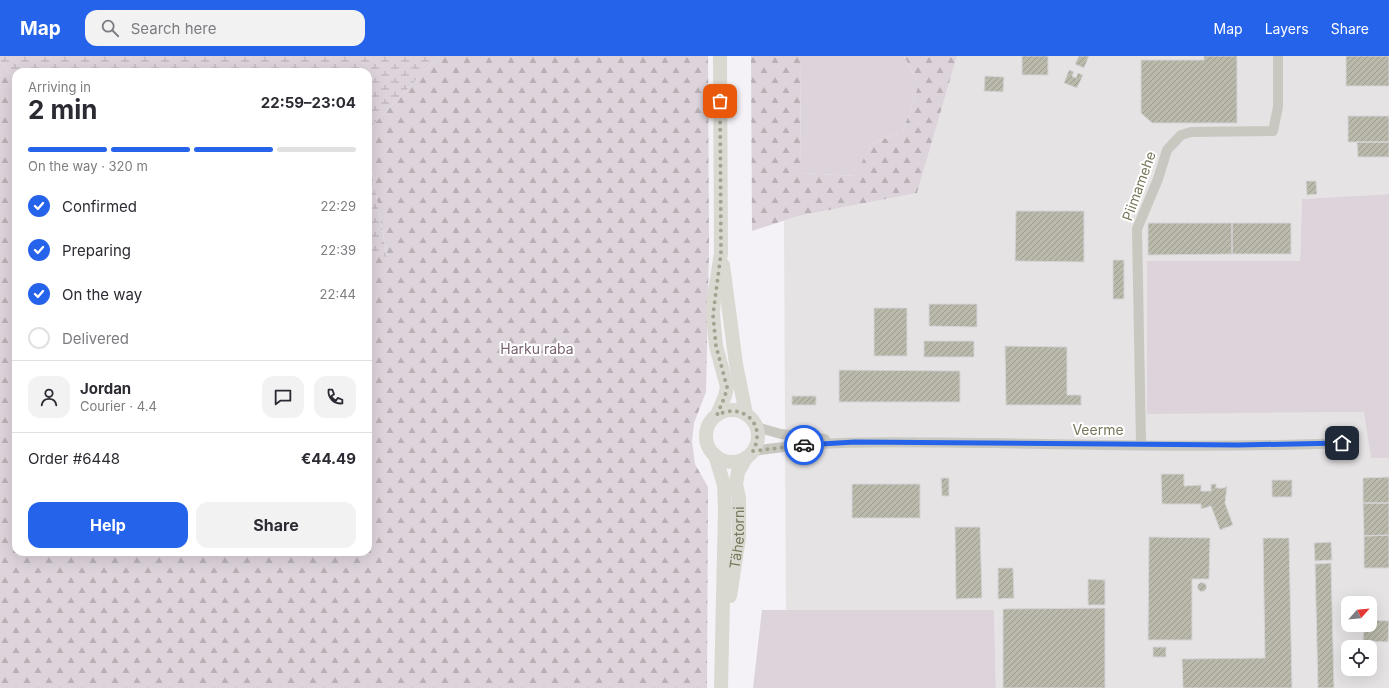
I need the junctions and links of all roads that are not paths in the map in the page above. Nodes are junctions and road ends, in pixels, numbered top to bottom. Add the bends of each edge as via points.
1 (720, 56) edge
2 (1278, 56) edge
3 (721, 253) junction
4 (746, 414) junction
5 (717, 415) junction
6 (756, 427) junction
7 (855, 442) junction
8 (1342, 443) dead end
9 (1140, 444) junction
10 (750, 454) junction
11 (715, 455) junction
12 (724, 620) junction
13 (721, 688) edge

1 - 3 street
2 - 9 street, Piimamehe via 1278,107 1273,131 1191,132 1181,135 1167,150 1137,229
3 - 4 street via 736,364
3 - 5 street via 713,315 716,346 727,387
4 - 5 street via 731,410
4 - 6 street
5 - 11 street via 710,423 706,434 708,446
6 - 7 street, Veerme via 781,434
6 - 10 street via 757,441
7 - 9 street, Veerme
7 - 10 street, Veerme via 784,446
8 - 9 street, Veerme
10 - 11 street via 730,462
10 - 12 street, Tähetorni via 738,472 736,484 739,498 739,538
11 - 12 street, Tähetorni via 724,485
12 - 13 street, Tähetorni

